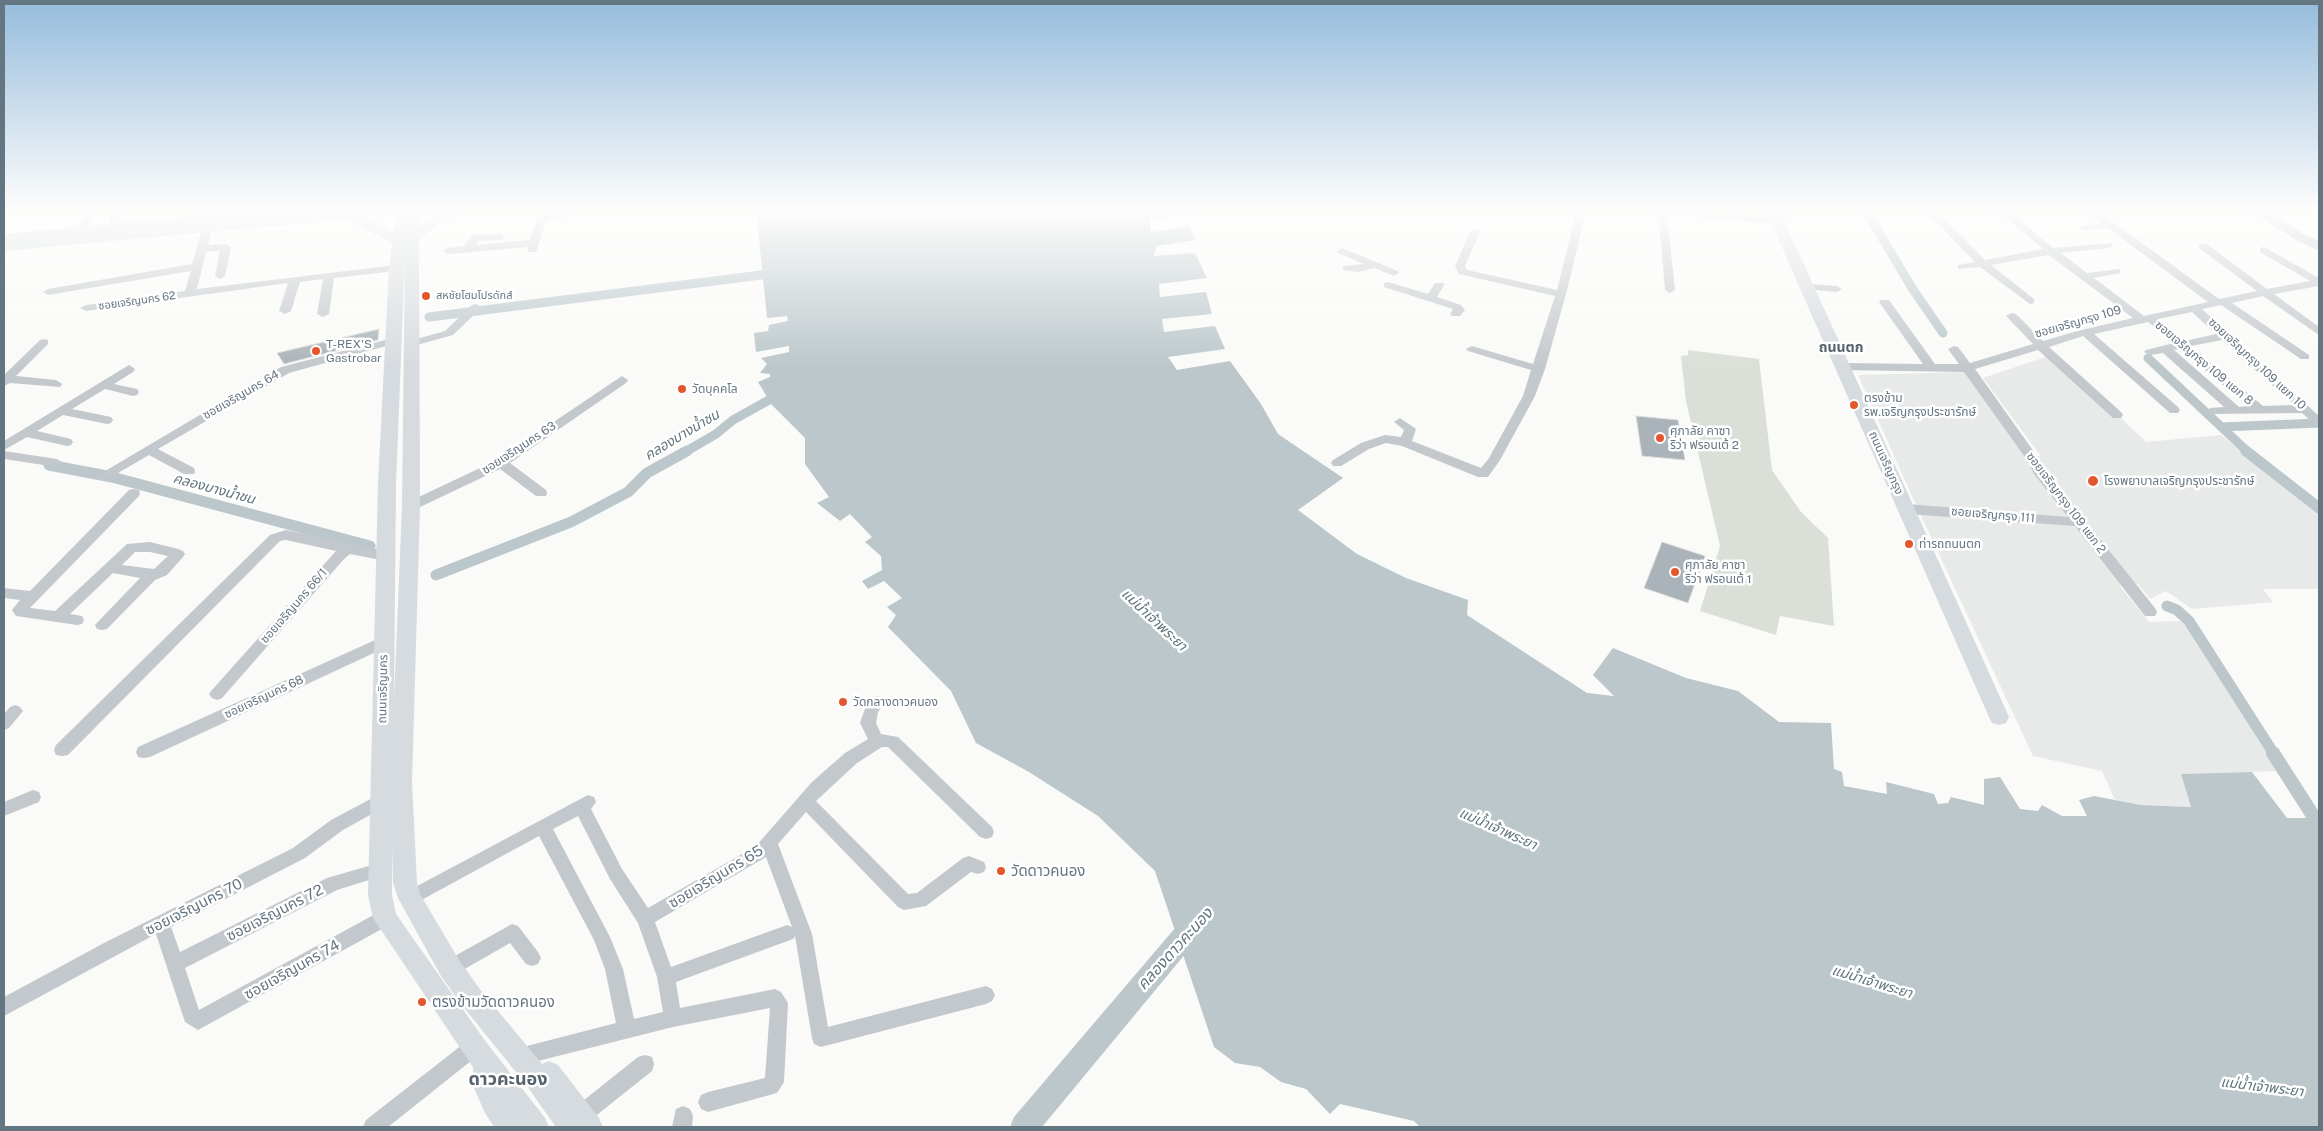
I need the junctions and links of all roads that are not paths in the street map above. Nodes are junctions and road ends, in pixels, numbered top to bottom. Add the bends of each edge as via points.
1 (197, 262) edge
2 (223, 262) edge
3 (398, 262) edge
4 (405, 262) edge
5 (1367, 262) edge
6 (1462, 262) edge
7 (1569, 262) edge
8 (1667, 262) edge
9 (1796, 262) edge
10 (1989, 262) edge
11 (2066, 262) edge
12 (2163, 262) edge
13 (2225, 262) edge
14 (2284, 262) edge
15 (1982, 263) junction
16 (1375, 265) junction
17 (196, 267) junction
18 (1962, 267) dead end
19 (396, 268) junction
20 (1347, 268) dead end
21 (2116, 271) dead end
22 (1394, 273) dead end
23 (329, 275) junction
24 (220, 276) dead end
25 (2085, 276) junction
26 (295, 279) junction
27 (2319, 283) edge
28 (1388, 285) dead end
29 (1440, 285) dead end
30 (1808, 287) junction
31 (1837, 289) dead end
32 (1670, 290) dead end
33 (48, 292) dead end
34 (2266, 292) junction
35 (190, 294) junction
36 (1561, 294) junction
37 (1430, 298) junction
38 (2030, 301) dead end
39 (1885, 302) dead end
40 (2220, 302) junction
41 (86, 308) dead end
42 (2194, 308) junction
43 (472, 311) dead end
44 (285, 312) dead end
45 (322, 314) dead end
46 (1456, 314) dead end
47 (2012, 316) dead end
48 (2146, 318) junction
49 (2084, 332) junction
50 (2319, 332) edge
51 (2227, 336) junction
52 (44, 342) dead end
53 (403, 342) junction
54 (2183, 345) junction
55 (2042, 347) junction
56 (2164, 348) junction
57 (1472, 349) dead end
58 (1954, 349) dead end
59 (2150, 352) dead end
60 (2305, 357) dead end
61 (1844, 367) junction
62 (1931, 367) junction
63 (1539, 368) junction
64 (1967, 368) junction
65 (129, 369) dead end
66 (622, 380) dead end
67 (6, 381) edge
68 (56, 384) dead end
69 (104, 384) junction
70 (134, 392) dead end
71 (2259, 409) junction
72 (2305, 409) junction
73 (62, 410) junction
74 (2174, 410) dead end
75 (2235, 410) junction
76 (2214, 412) dead end
77 (2117, 414) dead end
78 (107, 420) dead end
79 (1400, 422) dead end
80 (2319, 422) edge
81 (25, 433) junction
82 (67, 442) dead end
83 (1404, 442) junction
84 (4, 446) edge
85 (150, 450) junction
86 (4, 455) edge
87 (57, 463) dead end
88 (501, 463) junction
89 (1338, 463) dead end
90 (189, 471) dead end
91 (105, 475) dead end
92 (134, 493) dead end
93 (541, 493) dead end
94 (411, 506) junction
95 (1907, 509) junction
96 (387, 513) junction
97 (2079, 522) junction
98 (348, 549) junction
99 (386, 556) junction
100 (110, 568) junction
101 (152, 574) junction
102 (4, 594) edge
103 (32, 596) junction
104 (2150, 612) dead end
105 (58, 617) junction
106 (77, 620) dead end
107 (102, 625) dead end
108 (384, 642) junction
109 (217, 694) dead end
110 (877, 702) dead end
111 (16, 711) dead end
112 (1999, 718) dead end
113 (4, 724) edge
114 (876, 741) junction
115 (62, 750) dead end
116 (144, 752) dead end
117 (33, 797) dead end
118 (380, 801) junction
119 (806, 802) junction
120 (4, 810) edge
121 (542, 827) junction
122 (986, 832) dead end
123 (770, 844) junction
124 (978, 867) dead end
125 (379, 870) junction
126 (410, 898) junction
127 (385, 918) junction
128 (644, 919) junction
129 (162, 924) junction
130 (787, 933) dead end
131 (532, 958) dead end
132 (174, 964) junction
133 (450, 968) junction
134 (666, 977) junction
135 (986, 995) dead end
136 (4, 1007) edge
137 (672, 1018) junction
138 (627, 1029) junction
139 (526, 1054) junction
140 (480, 1055) junction
141 (645, 1064) dead end
142 (708, 1102) dead end
143 (581, 1123) edge
144 (526, 1125) edge
145 (373, 1127) edge

1 - 17 street
2 - 24 street
3 - 19 main road, ถนนเจริญนคร
4 - 53 main road, ถนนเจริญนคร
5 - 16 street
6 - 36 street via 1463,272
7 - 36 street
8 - 32 street
9 - 30 main road, ถนนเจริญกรุง
10 - 15 street
11 - 25 street, ซอยเจริญกรุง 109 แยก 8
12 - 40 street
13 - 34 street
14 - 27 street
15 - 18 street
15 - 38 street
16 - 20 street
16 - 22 street
17 - 33 street
17 - 35 street
19 - 23 street, ซอยเจริญนคร 62
19 - 53 main road, ถนนเจริญนคร
21 - 25 street
23 - 26 street, ซอยเจริญนคร 62
23 - 45 street
25 - 48 street, ซอยเจริญกรุง 109 แยก 8
26 - 35 street, ซอยเจริญนคร 62
26 - 44 street
27 - 34 street, ซอยเจริญกรุง 109
28 - 37 street
29 - 37 street
30 - 31 street
30 - 61 main road, ถนนเจริญกรุง
34 - 40 street, ซอยเจริญกรุง 109
34 - 50 street
35 - 41 street, ซอยเจริญนคร 62
36 - 63 street
37 - 46 street via 1457,307
39 - 62 street
40 - 42 street, ซอยเจริญกรุง 109
40 - 60 street
42 - 48 street, ซอยเจริญกรุง 109
42 - 51 street, ซอยเจริญกรุง 109 แยก 10
43 - 53 street, ซอยเจริญนคร 64 via 449,332
47 - 55 street
48 - 49 street, ซอยเจริญกรุง 109
48 - 54 street, ซอยเจริญกรุง 109 แยก 8
49 - 55 street, ซอยเจริญกรุง 109
49 - 74 street
51 - 54 street
51 - 72 street, ซอยเจริญกรุง 109 แยก 10
52 - 67 street
53 - 85 street, ซอยเจริญนคร 64 via 285,370
53 - 94 main road, ถนนเจริญนคร
53 - 96 main road, ถนนเจริญนคร
54 - 56 street
54 - 71 street, ซอยเจริญกรุง 109 แยก 8
55 - 64 street, ซอยเจริญกรุง 109
55 - 77 street
56 - 59 street
56 - 75 street
57 - 63 street
58 - 64 street, ซอยเจริญกรุง 109 แยก 2
61 - 62 street, ซอยเจริญกรุง 109
61 - 95 main road, ถนนเจริญกรุง
62 - 64 street, ซอยเจริญกรุง 109
63 - 83 street via 1529,396 1483,474
64 - 97 street, ซอยเจริญกรุง 109 แยก 2
65 - 69 street
66 - 88 street, ซอยเจริญนคร 63
67 - 68 street
69 - 70 street
69 - 73 street
71 - 72 street
71 - 75 street
72 - 80 street, ซอยเจริญกรุง 109 แยก 10
73 - 78 street
73 - 81 street
75 - 76 street
79 - 83 street via 1410,429
81 - 82 street
81 - 84 street
83 - 89 street via 1376,441
85 - 90 street
85 - 91 street, ซอยเจริญนคร 64
86 - 87 street
88 - 93 street
88 - 94 street, ซอยเจริญนคร 63
92 - 103 street
94 - 96 main road
94 - 126 main road, ถนนเจริญนคร via 401,782 405,883
95 - 97 street, ซอยเจริญกรุง 111
95 - 112 main road, ถนนเจริญกรุง
96 - 99 main road, ถนนเจริญนคร
97 - 104 street, ซอยเจริญกรุง 109 แยก 2
98 - 99 street
98 - 109 street, ซอยเจริญนคร 66/1
98 - 115 street via 286,535 275,538
99 - 108 main road, ถนนเจริญนคร
100 - 101 street
100 - 101 street via 133,546 177,552 162,571
100 - 105 street
101 - 107 street
102 - 103 street
103 - 105 street via 19,611
105 - 106 street
108 - 116 street, ซอยเจริญนคร 68
108 - 118 main road, ถนนเจริญนคร
110 - 114 street via 868,724
111 - 113 street
114 - 119 street, ซอยเจริญนคร 65 via 844,764
114 - 122 street via 892,741
117 - 120 street
118 - 125 main road, ถนนเจริญนคร
118 - 129 street, ซอยเจริญนคร 70 via 337,825 299,853
119 - 123 street, ซอยเจริญนคร 65
119 - 124 street via 904,902 918,902 969,863
121 - 126 street
121 - 128 street via 585,804 616,874
121 - 138 street via 604,945 614,969
123 - 128 street, ซอยเจริญนคร 65
123 - 135 street via 803,934 821,1038
125 - 127 main road, ถนนเจริญนคร
125 - 132 street, ซอยเจริญนคร 72 via 333,884
126 - 133 main road, ถนนเจริญนคร
127 - 132 street, ซอยเจริญนคร 74 via 198,1021 192,1016
127 - 140 main road, ถนนเจริญนคร
128 - 134 street
129 - 132 street
129 - 136 street, ซอยเจริญนคร 70
130 - 134 street
131 - 133 street via 512,932
133 - 139 main road, ถนนเจริญนคร via 470,996
134 - 137 street
137 - 138 street
137 - 142 street via 775,998 779,1003 774,1082 770,1086
138 - 139 street
139 - 143 main road
139 - 143 main road, ถนนเจริญนคร via 555,1103
140 - 144 main road via 494,1104
140 - 145 street
141 - 143 street

